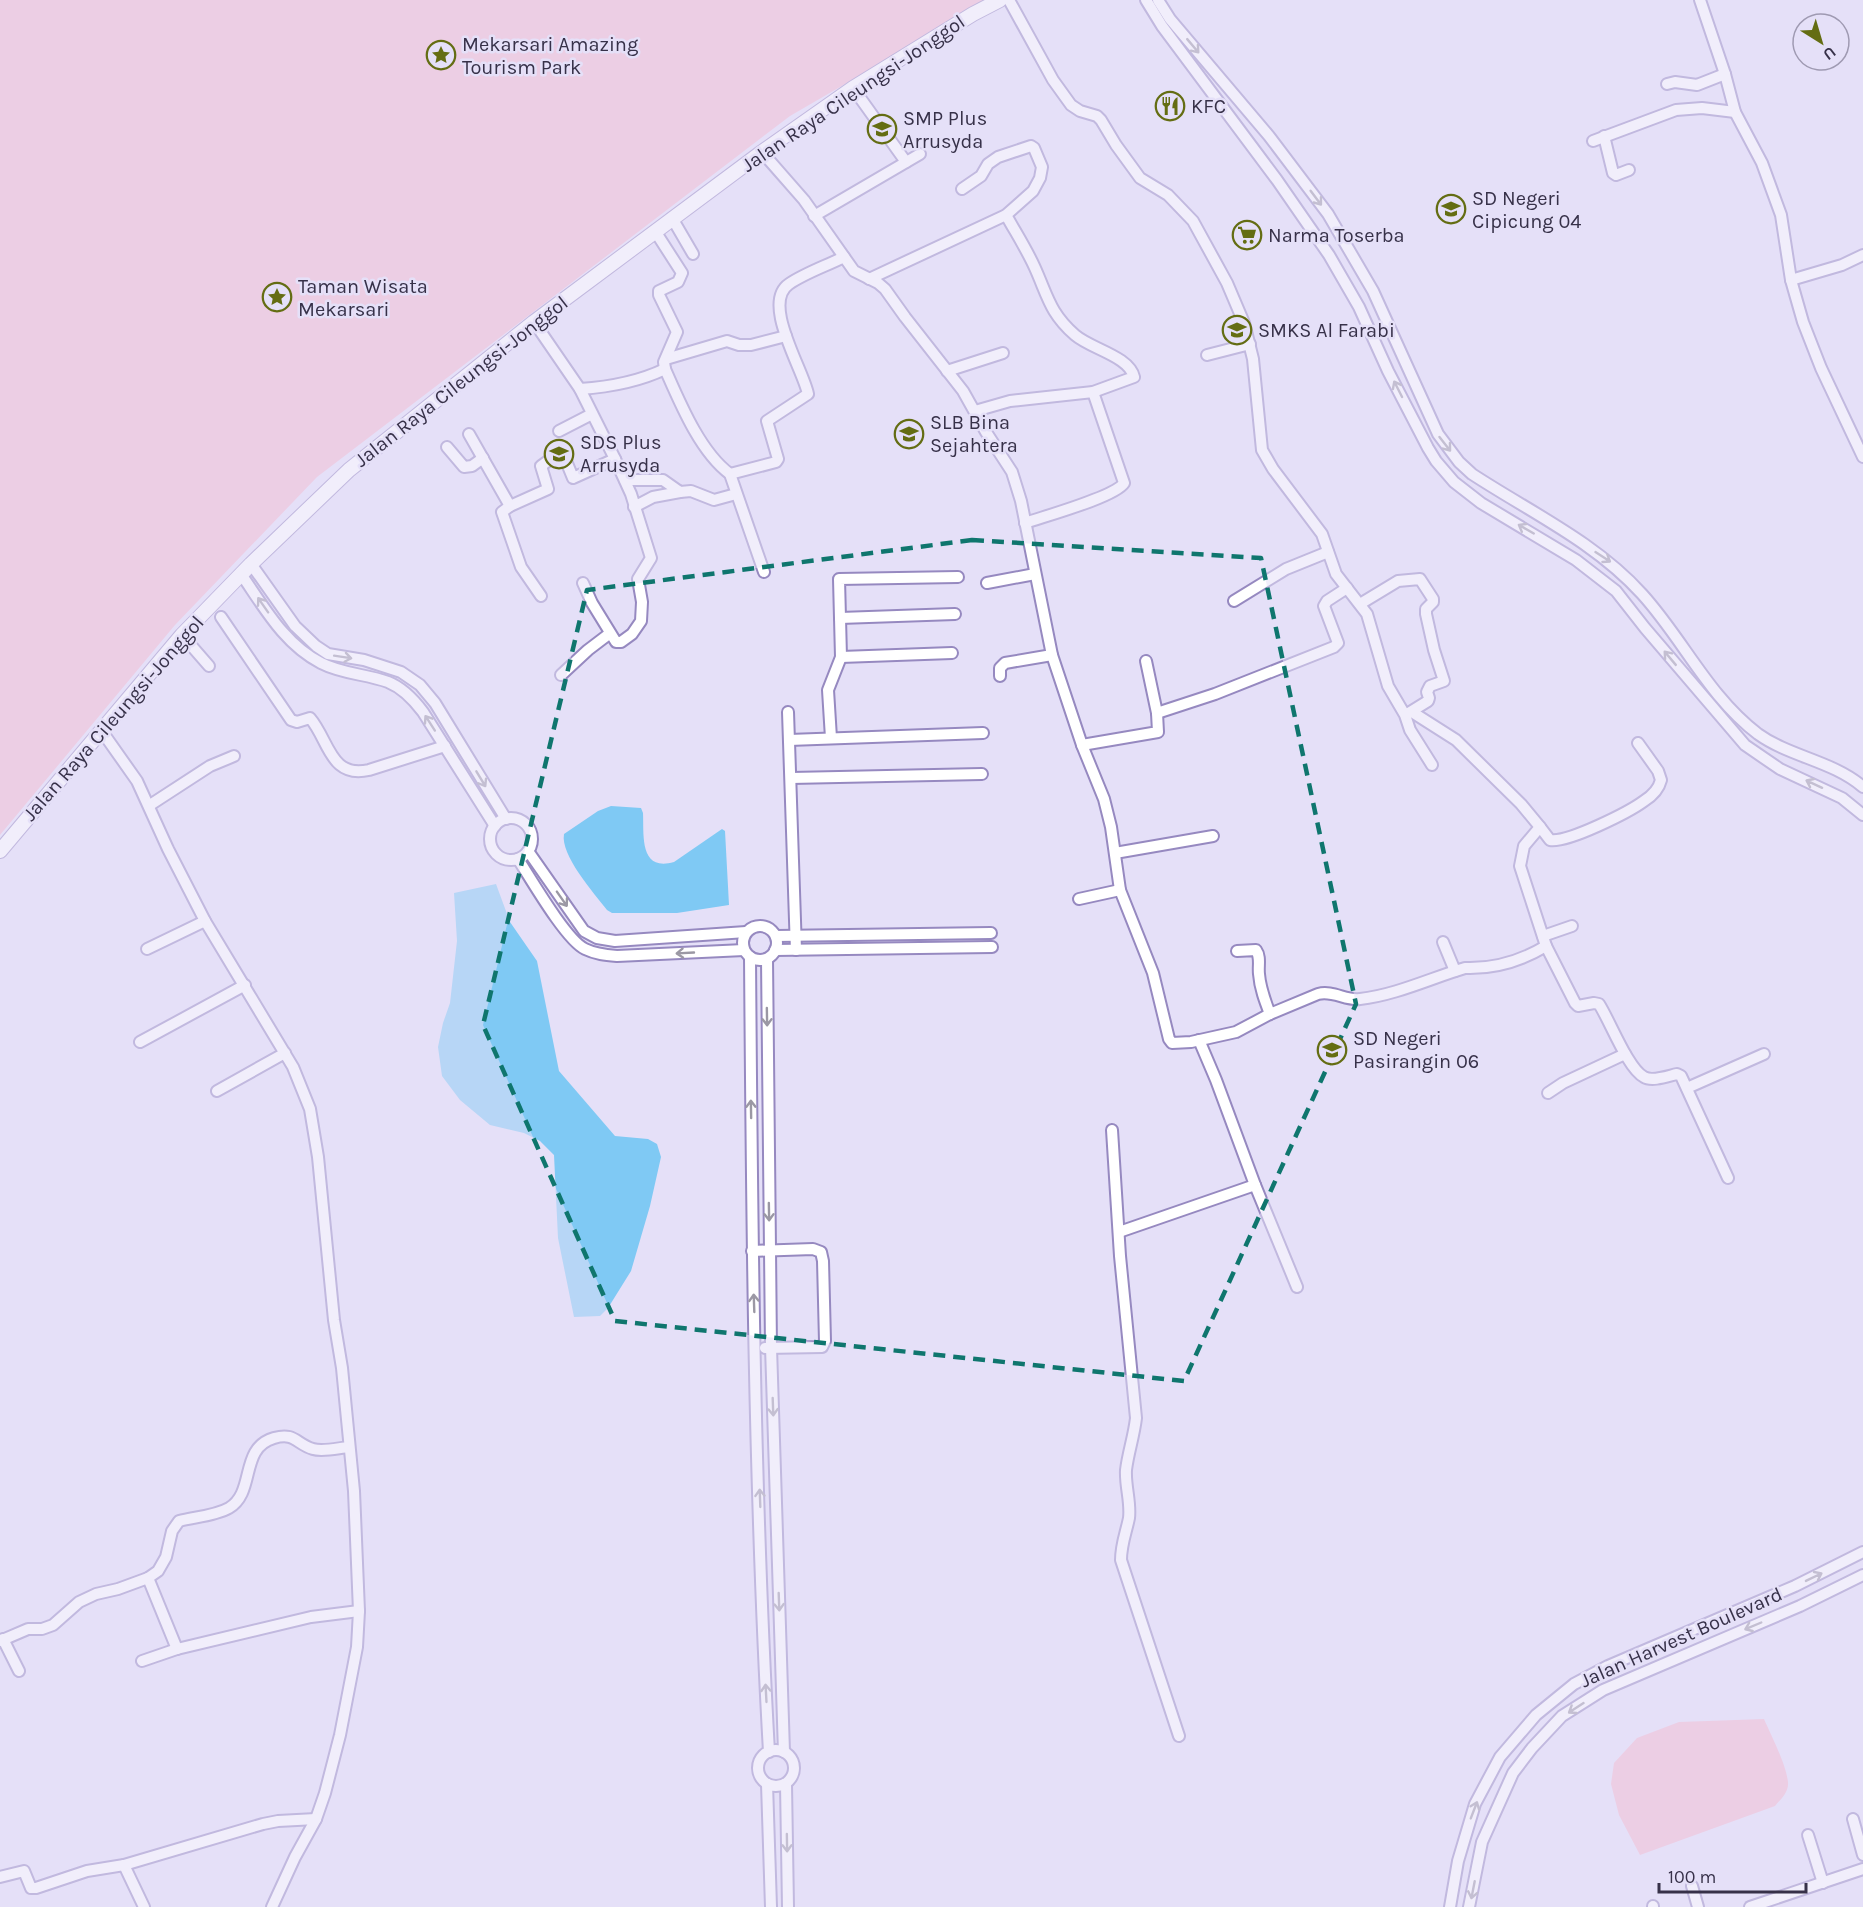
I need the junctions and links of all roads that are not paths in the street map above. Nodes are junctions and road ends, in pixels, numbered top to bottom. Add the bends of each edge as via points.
1 (1000, 0) edge
2 (1009, 0) edge
3 (1146, 0) edge
4 (1158, 0) edge
5 (1700, 0) edge
6 (1725, 74) junction
7 (1667, 84) dead end
8 (853, 88) junction
9 (1734, 112) junction
10 (1262, 128) junction
11 (1604, 136) junction
12 (1247, 141) junction
13 (1593, 141) dead end
14 (762, 152) junction
15 (920, 154) dead end
16 (906, 162) junction
17 (1629, 170) dead end
18 (962, 189) dead end
19 (1006, 215) junction
20 (814, 216) junction
21 (672, 218) junction
22 (654, 231) junction
23 (693, 254) dead end
24 (1863, 255) edge
25 (844, 257) junction
26 (869, 279) junction
27 (1791, 280) junction
28 (534, 322) junction
29 (786, 336) junction
30 (1250, 344) junction
31 (1003, 353) dead end
32 (1207, 355) dead end
33 (665, 364) junction
34 (947, 371) junction
35 (580, 389) junction
36 (1093, 392) junction
37 (975, 411) junction
38 (592, 414) junction
39 (559, 431) dead end
40 (469, 434) dead end
41 (447, 447) dead end
42 (1863, 457) edge
43 (483, 458) junction
44 (615, 459) junction
45 (730, 474) junction
46 (625, 480) junction
47 (680, 492) junction
48 (736, 494) junction
49 (510, 506) junction
50 (634, 507) junction
51 (1025, 523) junction
52 (1328, 552) junction
53 (246, 569) junction
54 (764, 572) dead end
55 (1035, 574) junction
56 (958, 577) dead end
57 (583, 583) dead end
58 (987, 583) dead end
59 (1347, 588) junction
60 (541, 596) dead end
61 (1234, 601) dead end
62 (1360, 604) junction
63 (955, 614) dead end
64 (221, 617) dead end
65 (840, 618) junction
66 (609, 634) junction
67 (182, 635) junction
68 (952, 653) dead end
69 (1052, 655) junction
70 (841, 657) junction
71 (1146, 661) dead end
72 (209, 666) dead end
73 (561, 675) dead end
74 (1000, 676) dead end
75 (789, 712) dead end
76 (1157, 713) junction
77 (1408, 714) junction
78 (101, 730) junction
79 (983, 733) dead end
80 (831, 738) junction
81 (789, 740) junction
82 (1638, 743) dead end
83 (1082, 745) junction
84 (445, 746) junction
85 (234, 756) dead end
86 (1432, 765) dead end
87 (982, 774) dead end
88 (791, 778) junction
89 (1863, 786) edge
90 (150, 805) junction
91 (1863, 815) edge
92 (506, 819) junction
93 (495, 826) junction
94 (1540, 827) junction
95 (1213, 836) dead end
96 (0, 851) edge
97 (528, 851) junction
98 (1115, 853) junction
99 (518, 859) junction
100 (1120, 890) junction
101 (1079, 899) dead end
102 (205, 921) junction
103 (1572, 926) dead end
104 (746, 932) junction
105 (991, 933) dead end
106 (776, 936) junction
107 (796, 936) junction
108 (1544, 941) junction
109 (1443, 942) dead end
110 (992, 947) dead end
111 (147, 949) dead end
112 (775, 950) junction
113 (796, 950) junction
114 (1237, 951) dead end
115 (747, 954) junction
116 (767, 959) junction
117 (1455, 971) junction
118 (245, 986) junction
119 (1270, 1014) junction
120 (1199, 1040) junction
121 (141, 1042) dead end
122 (285, 1053) junction
123 (1625, 1054) junction
124 (1764, 1054) dead end
125 (1687, 1088) junction
126 (217, 1091) dead end
127 (1548, 1093) dead end
128 (1112, 1130) dead end
129 (1728, 1178) dead end
130 (1255, 1185) junction
131 (1119, 1232) junction
132 (752, 1251) junction
133 (770, 1251) junction
134 (1298, 1287) dead end
135 (771, 1347) junction
136 (755, 1348) junction
137 (349, 1447) junction
138 (1863, 1552) edge
139 (1863, 1575) edge
140 (148, 1578) junction
141 (359, 1611) junction
142 (1, 1640) edge
143 (177, 1649) junction
144 (141, 1661) dead end
145 (19, 1671) dead end
146 (1179, 1736) dead end
147 (769, 1752) junction
148 (784, 1752) junction
149 (767, 1784) junction
150 (786, 1784) junction
151 (316, 1819) junction
152 (1852, 1819) dead end
153 (1808, 1835) dead end
154 (1465, 1836) junction
155 (1482, 1842) junction
156 (1863, 1855) edge
157 (124, 1865) junction
158 (1863, 1869) edge
159 (0, 1877) edge
160 (1823, 1883) junction
161 (1692, 1886) dead end
162 (144, 1907) edge
163 (272, 1907) edge
164 (771, 1907) edge
165 (788, 1907) edge
166 (1450, 1907) edge
167 (1469, 1907) edge
168 (1698, 1907) edge
169 (1750, 1907) edge

1 - 8 main road, Jalan Raya Cileungsi-Jonggol
2 - 30 street via 1071,105 1097,116 1140,178 1168,195 1193,222 1227,283
3 - 12 street
4 -> 10 street
5 - 6 street
6 - 7 street via 1697,85
6 - 9 street
8 - 14 main road, Jalan Raya Cileungsi-Jonggol
8 - 16 street
9 - 11 street via 1685,108
9 - 27 street via 1762,164 1781,215
10 - 12 street
10 -> 89 street via 1328,214 1346,244 1373,291 1438,434 1459,462 1480,480 1612,563 1654,607 1717,695 1757,733 1780,747 1841,771
11 - 13 street
11 - 17 street via 1613,173
91 -> 12 street via 1842,798 1780,769 1745,745 1616,591 1576,560 1481,503 1454,482 1428,448 1329,255
14 - 20 street
14 - 21 main road, Jalan Raya Cileungsi-Jonggol
15 - 16 street
16 - 20 street
18 - 19 street via 998,157 1031,146 1042,167 1040,178 1028,196
19 - 26 street
19 - 36 street via 1035,267 1051,309 1078,337 1128,366 1133,374 1132,379
20 - 25 street
21 - 22 main road, Jalan Raya Cileungsi-Jonggol
21 - 23 street
22 - 28 main road, Jalan Raya Cileungsi-Jonggol
22 - 33 street via 682,273 678,282 659,291 677,332
24 - 27 street
25 - 26 street via 854,271
25 - 29 street via 784,289 779,311
26 - 34 street via 885,289
27 - 42 street via 1811,343
28 - 35 street
28 - 53 main road, Jalan Raya Cileungsi-Jonggol via 349,470
29 - 33 street via 751,345 727,341
29 - 45 street via 808,394 767,421 776,462
30 - 32 street
30 - 52 street via 1262,450 1322,534
31 - 34 street
33 - 35 street via 631,382
33 - 45 street via 695,433
34 - 37 street
35 - 38 street
36 - 37 street via 1010,401
36 - 51 street via 1124,483 1106,495
37 - 51 street via 1012,472
38 - 39 street
38 - 44 street
40 - 43 street
41 - 43 street via 464,467
43 - 49 street
44 - 46 street
44 - 49 street via 573,478 559,453 540,466 548,489
45 - 48 street
46 - 47 street via 663,480
46 - 50 street
47 - 48 street via 692,491 714,500
47 - 50 street
48 - 54 street
49 - 60 street via 502,512 515,554
50 - 66 street via 651,558 638,579 641,621 633,634 621,642
51 - 55 street
52 - 59 street via 1336,574
52 - 61 street via 1286,569
53 - 67 main road, Jalan Raya Cileungsi-Jonggol
84 -> 53 street via 410,696 388,682 321,663 289,641
53 -> 92 street via 316,646 328,654 401,672 420,685
55 - 58 street
55 - 69 street
56 - 65 street via 839,579
57 - 66 street
59 - 62 street
59 - 76 street via 1324,606 1338,643 1334,647
62 - 77 street via 1368,617 1388,686
62 - 77 street via 1398,581 1420,579 1433,599 1425,611 1444,681 1431,686 1428,701
63 - 65 street
64 - 84 street via 291,720 310,718 333,758 346,770 369,770
65 - 70 street
66 - 73 street
67 - 72 street
67 - 78 main road, Jalan Raya Cileungsi-Jonggol
68 - 70 street
69 - 74 street via 1005,663
69 - 83 street
70 - 80 street via 828,690
71 - 76 street
75 - 81 street
76 - 83 street via 1159,727 1155,734
77 - 86 street via 1410,730
77 - 94 street via 1456,740
78 - 90 street
78 - 96 main road, Jalan Raya Cileungsi-Jonggol
79 - 80 street
80 - 81 street
81 - 88 street
82 - 94 street via 1661,780 1644,801 1562,840 1550,840
83 - 98 street via 1104,799
84 - 93 street
85 - 90 street via 202,770
87 - 88 street
88 - 107 street
90 - 102 street
92 - 93 street
92 - 97 street via 516,818 531,831
93 - 99 street via 490,838 494,851 504,859
94 - 108 street via 1524,846 1520,862
95 - 98 street
97 - 99 street
97 -> 104 street via 584,931 597,938 615,941
98 - 100 street
115 -> 99 street via 617,956 583,949 570,938
100 - 101 street
100 - 120 street via 1153,973 1170,1041
102 - 111 street
102 - 118 street
103 - 108 street
104 - 106 street via 763,926
104 - 115 street via 742,941
105 - 107 street
106 - 107 street
106 - 112 street
107 - 113 street
108 - 117 street via 1531,955 1504,964
108 - 123 street via 1575,1003 1599,1004
109 - 117 street
110 - 113 street
112 - 113 street
112 - 116 street
114 - 119 street via 1259,953 1262,992
115 - 116 street via 758,960
132 -> 115 street
116 -> 133 street
117 - 119 street via 1359,1000 1323,993
118 - 121 street
118 - 122 street
119 - 120 street via 1236,1032
120 - 130 street
122 - 126 street
122 - 137 street via 310,1108
123 - 125 street via 1644,1077 1678,1074
123 - 127 street
124 - 125 street
125 - 129 street
128 - 131 street
130 - 131 street
130 - 134 street
131 - 146 street via 1136,1418 1126,1469 1129,1514 1121,1560
132 - 133 street
136 -> 132 street
133 - 135 street
133 - 135 street via 821,1252 825,1341 816,1348
135 - 136 street
135 -> 148 street
147 -> 136 street
137 - 140 street via 315,1449 293,1437 272,1439 261,1445 254,1452 239,1499 222,1511 176,1523 166,1557 158,1571
137 - 141 street
154 -> 138 street, Jalan Harvest Boulevard via 1475,1804 1500,1757 1536,1715 1574,1684
139 -> 155 street, Jalan Harvest Boulevard via 1603,1690 1562,1716 1513,1773
140 - 142 street via 79,1602 52,1625
140 - 143 street
141 - 143 street via 311,1617
141 - 151 street via 357,1647 333,1771
142 - 145 street
143 - 144 street
147 - 148 street
147 - 149 street via 758,1767
148 - 150 street via 795,1767
149 - 150 street
149 - 164 street
150 -> 165 street
151 - 157 street via 263,1824
151 - 163 street
152 - 156 street
153 - 160 street
154 - 155 street
154 - 166 street, Jalan Harvest Boulevard
155 -> 167 street, Jalan Harvest Boulevard
157 - 159 street via 87,1871 36,1888 31,1888 24,1871
157 - 162 street
158 - 160 street
160 - 169 street
161 - 168 street

